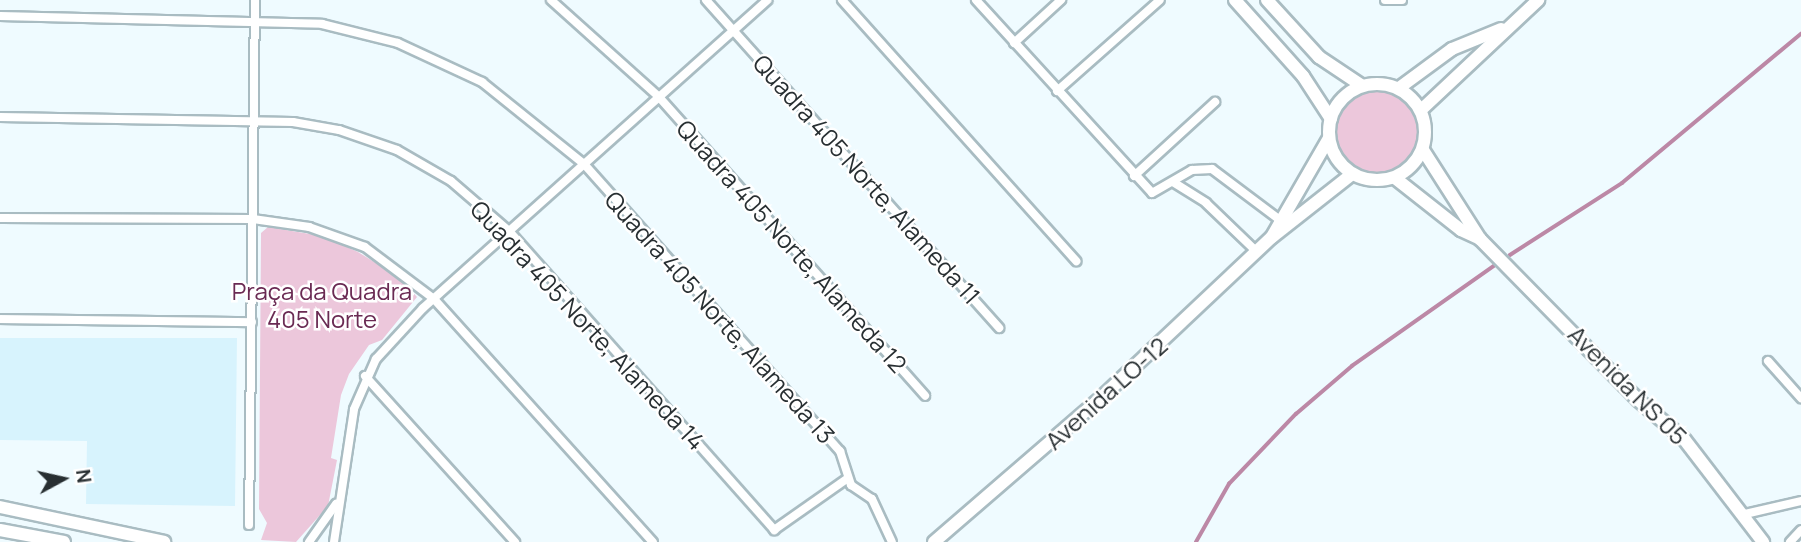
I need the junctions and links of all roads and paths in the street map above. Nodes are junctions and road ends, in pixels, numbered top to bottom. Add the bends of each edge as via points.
1 (255, 0) edge
2 (551, 0) edge
3 (706, 0) edge
4 (767, 0) edge
5 (842, 0) edge
6 (976, 0) edge
7 (1060, 0) edge
8 (1160, 0) edge
9 (1236, 0) edge
10 (1267, 0) edge
11 (1402, 0) edge
12 (1538, 0) edge
13 (1389, 2) edge
14 (0, 16) edge
15 (255, 19) junction
16 (1510, 25) junction
17 (734, 30) junction
18 (1014, 43) junction
19 (1361, 85) junction
20 (1399, 88) junction
21 (1057, 91) junction
22 (659, 97) junction
23 (1215, 102) dead end
24 (1421, 110) junction
25 (0, 117) edge
26 (1331, 119) junction
27 (254, 120) junction
28 (1329, 138) junction
29 (1423, 149) junction
30 (584, 164) junction
31 (1352, 174) junction
32 (1134, 176) junction
33 (1395, 177) junction
34 (1172, 181) junction
35 (0, 218) edge
36 (253, 219) junction
37 (1280, 220) junction
38 (509, 231) junction
39 (1272, 237) junction
40 (1480, 239) junction
41 (1257, 252) junction
42 (1076, 261) dead end
43 (433, 299) junction
44 (0, 319) edge
45 (252, 322) junction
46 (999, 328) dead end
47 (1768, 361) dead end
48 (365, 376) junction
49 (925, 396) dead end
50 (1801, 398) edge
51 (848, 478) junction
52 (340, 495) junction
53 (1801, 501) edge
54 (0, 507) edge
55 (1745, 514) junction
56 (249, 525) dead end
57 (0, 530) edge
58 (1801, 530) edge
59 (64, 542) edge
60 (164, 542) edge
61 (309, 542) edge
62 (334, 542) edge
63 (514, 542) edge
64 (653, 542) edge
65 (892, 542) edge
66 (934, 542) edge
67 (1763, 542) edge
68 (1790, 542) edge

1 - 15 street
2 - 22 street, Quadra 405 Norte, Alameda 12
3 - 17 street, Quadra 405 Norte, Alameda 11
4 - 17 street
5 - 42 street
6 - 18 street
7 - 18 street
8 - 21 street
9 - 26 street via 1303,76
10 - 19 street via 1319,57
11 - 13 street
12 - 16 street
14 - 15 street, Quadra 405 Norte, Alameda 13
15 - 27 street
15 - 30 street, Quadra 405 Norte, Alameda 13 via 346,28 442,61 506,98
16 - 20 street via 1452,49
16 - 24 street
17 - 22 street
17 - 46 street, Quadra 405 Norte, Alameda 11
18 - 21 street
19 - 20 street
19 - 26 street via 1343,97
20 - 24 street
21 - 32 street
22 - 30 street
22 - 49 street, Quadra 405 Norte, Alameda 12
23 - 32 street
24 - 29 street via 1426,136
25 - 27 street, Quadra 405 Norte, Alameda 14
26 - 28 street
27 - 36 street
27 - 38 street, Quadra 405 Norte, Alameda 14 via 340,130 397,150 451,181
28 - 31 street via 1333,152
28 - 37 street, Avenida LO-12
29 - 33 street via 1416,161
29 - 40 street, Avenida NS 05
30 - 38 street
30 - 51 street, Quadra 405 Norte, Alameda 13 via 840,451
31 - 33 street via 1381,181
31 - 39 street, Avenida LO-12
32 - 34 street via 1152,193
33 - 40 street, Avenida NS 05 via 1450,222
34 - 37 street via 1192,170 1212,169
34 - 41 street via 1206,203
35 - 36 street
36 - 43 street via 309,226 351,240 389,262
36 - 45 street
37 - 39 street, Avenida LO-12
38 - 43 street
38 - 51 street, Quadra 405 Norte, Alameda 14 via 774,530
39 - 41 street, Avenida LO-12
40 - 55 street, Avenida NS 05 via 1638,400 1684,439
41 - 66 street, Avenida LO-12 via 1103,396
43 - 48 street via 388,344
43 - 64 street
44 - 45 street
45 - 56 street
47 - 50 street
48 - 52 street via 354,410
48 - 63 street
51 - 65 street, Quadra 405 Norte, Alameda 13 via 872,499
52 - 61 street
52 - 62 street
53 - 55 street
54 - 60 street
55 - 67 street, Avenida NS 05
57 - 59 street
58 - 68 street

